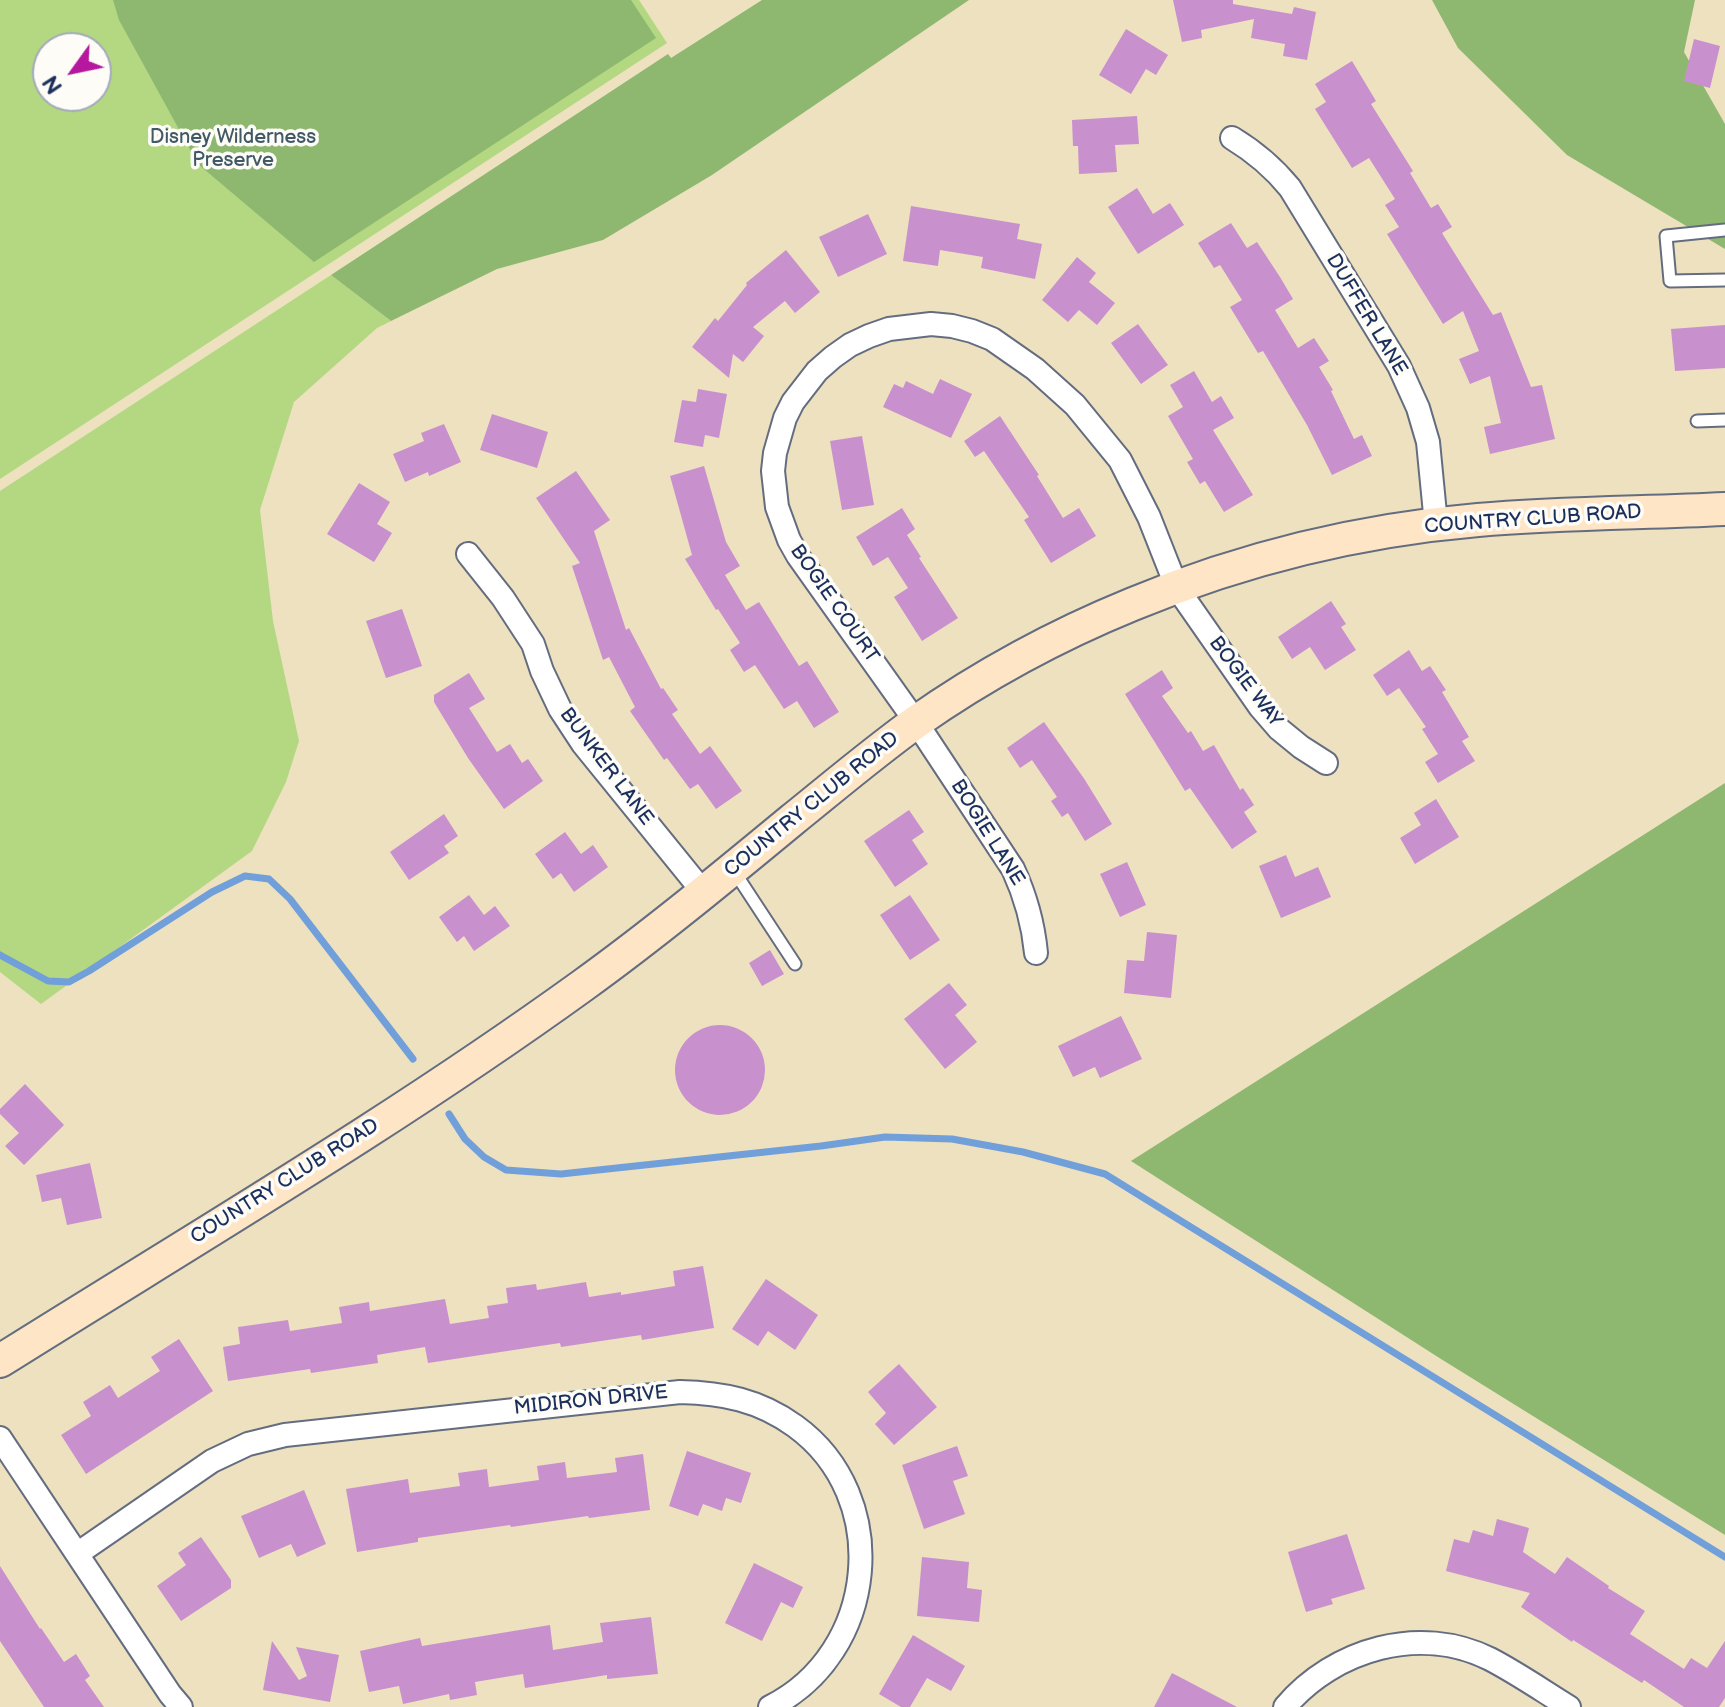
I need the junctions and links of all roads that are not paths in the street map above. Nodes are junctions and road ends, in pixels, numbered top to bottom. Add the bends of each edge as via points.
1 (1232, 138) dead end
2 (1725, 230) edge
3 (1725, 280) edge
4 (1725, 420) edge
5 (1697, 421) dead end
6 (1725, 509) edge
7 (1436, 524) junction
8 (468, 554) dead end
9 (1177, 588) junction
10 (916, 722) junction
11 (1326, 763) dead end
12 (732, 869) junction
13 (704, 893) junction
14 (1036, 953) dead end
15 (795, 964) dead end
16 (0, 1361) edge
17 (0, 1438) edge
18 (77, 1554) junction
19 (181, 1707) edge
20 (770, 1707) edge
21 (1285, 1707) edge
22 (1569, 1707) edge

1 - 7 street, DUFFER LANE via 1274,168 1290,188 1399,366 1428,442
2 - 3 lane via 1666,236 1670,281
4 - 5 lane
6 - 7 street, COUNTRY CLUB ROAD
7 - 9 street, COUNTRY CLUB ROAD via 1306,548
8 - 13 street, BUNKER LANE via 533,644 560,709 583,744
9 - 10 street, COUNTRY CLUB ROAD via 1066,634
9 - 10 street, BOGIE COURT via 1120,460 1075,405 1035,369 992,339 952,326 910,325 850,345 817,371 785,418 773,471 777,507 798,556
9 - 11 street, BOGIE WAY via 1260,707 1279,729
10 - 12 street, COUNTRY CLUB ROAD
10 - 14 street, BOGIE LANE via 1013,869 1033,924
12 - 13 street, COUNTRY CLUB ROAD
12 - 15 lane
13 - 16 street, COUNTRY CLUB ROAD via 441,1085
17 - 18 street
18 - 19 street
18 - 20 street, MIDIRON DRIVE via 212,1461 248,1444 285,1435 680,1392 727,1395 785,1419 821,1449 848,1492 858,1525 861,1575 848,1624 808,1680
21 - 22 street via 1341,1662 1411,1643 1452,1646 1491,1659

